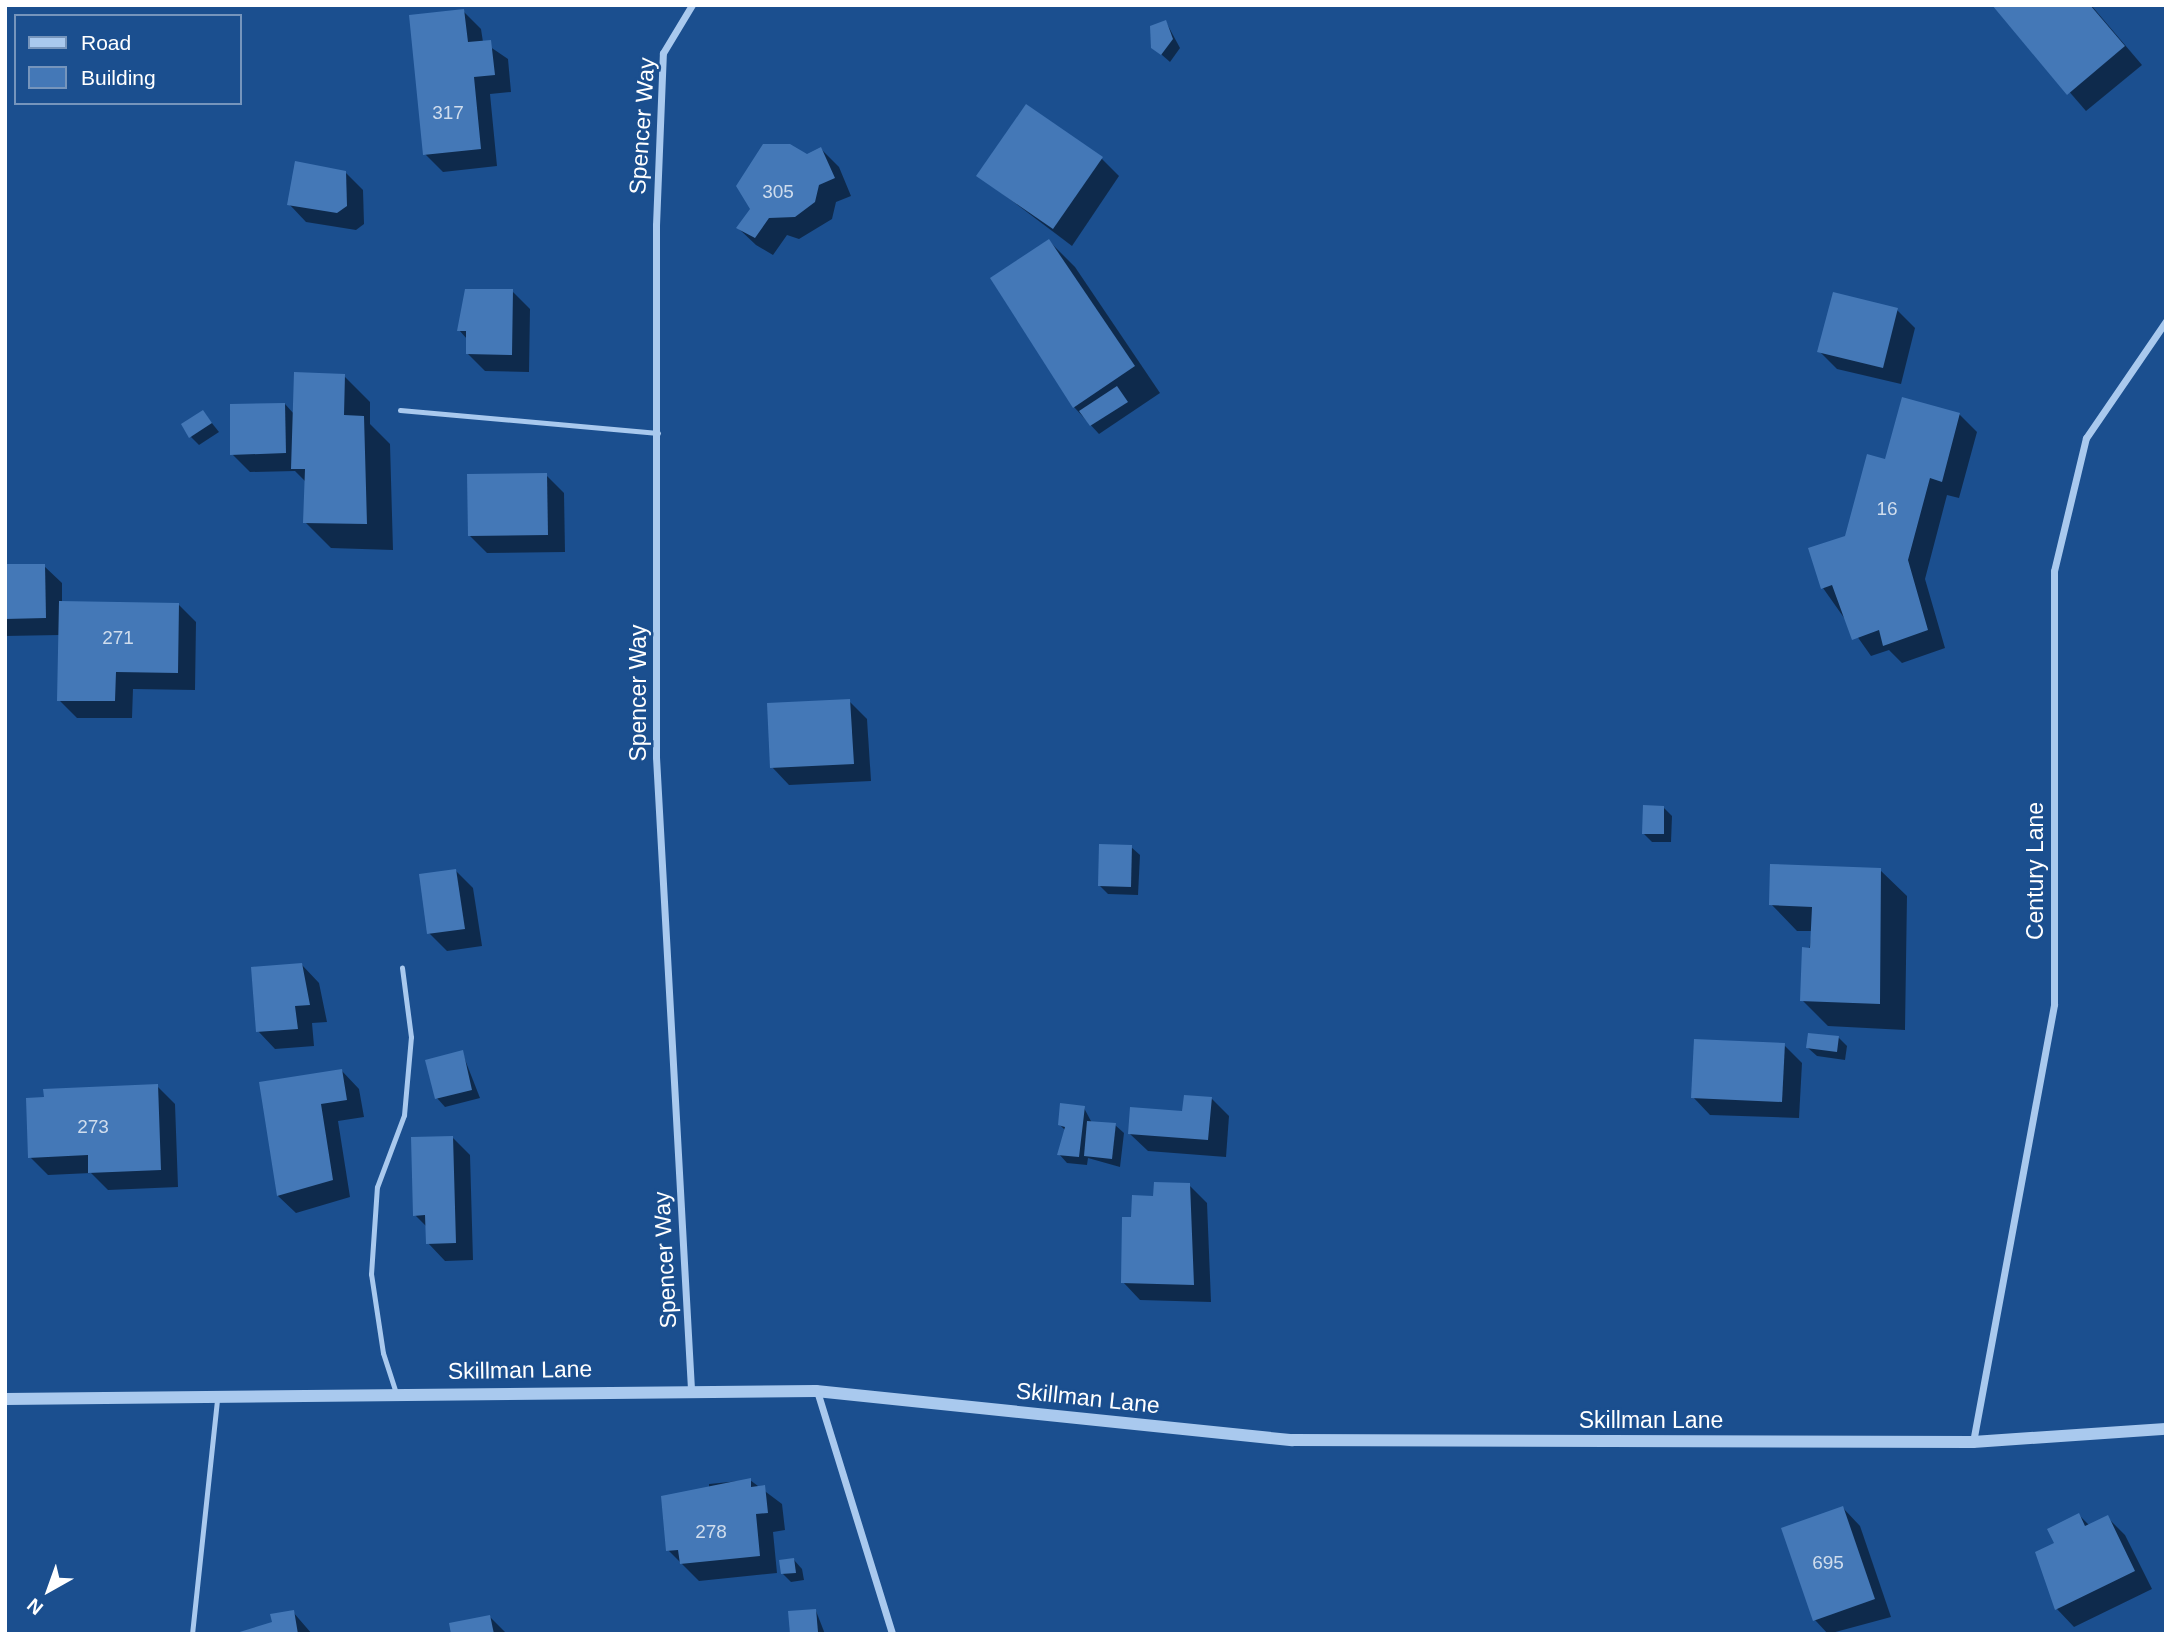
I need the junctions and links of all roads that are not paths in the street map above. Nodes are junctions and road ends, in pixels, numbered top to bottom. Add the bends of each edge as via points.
1 (692, 5) edge
2 (2166, 321) edge
3 (400, 410) dead end
4 (658, 433) junction
5 (402, 968) dead end
6 (691, 1389) junction
7 (817, 1391) junction
8 (396, 1393) junction
9 (217, 1395) junction
10 (5, 1399) edge
11 (2166, 1429) edge
12 (1973, 1442) junction
13 (192, 1634) edge
14 (892, 1634) edge

1 - 4 street, Spencer Way via 663,52 658,93
2 - 12 street, Century Lane via 2087,438 2054,571 2054,1004
3 - 4 lane
4 - 6 street, Spencer Way via 656,757
5 - 8 lane via 411,1037 405,1102 377,1187 372,1274 383,1353
6 - 7 street, Skillman Lane
6 - 8 street, Skillman Lane
7 - 12 street, Skillman Lane via 1292,1440
7 - 14 street
8 - 9 street, Skillman Lane
9 - 10 street, Skillman Lane
9 - 13 lane
11 - 12 street, Skillman Lane

